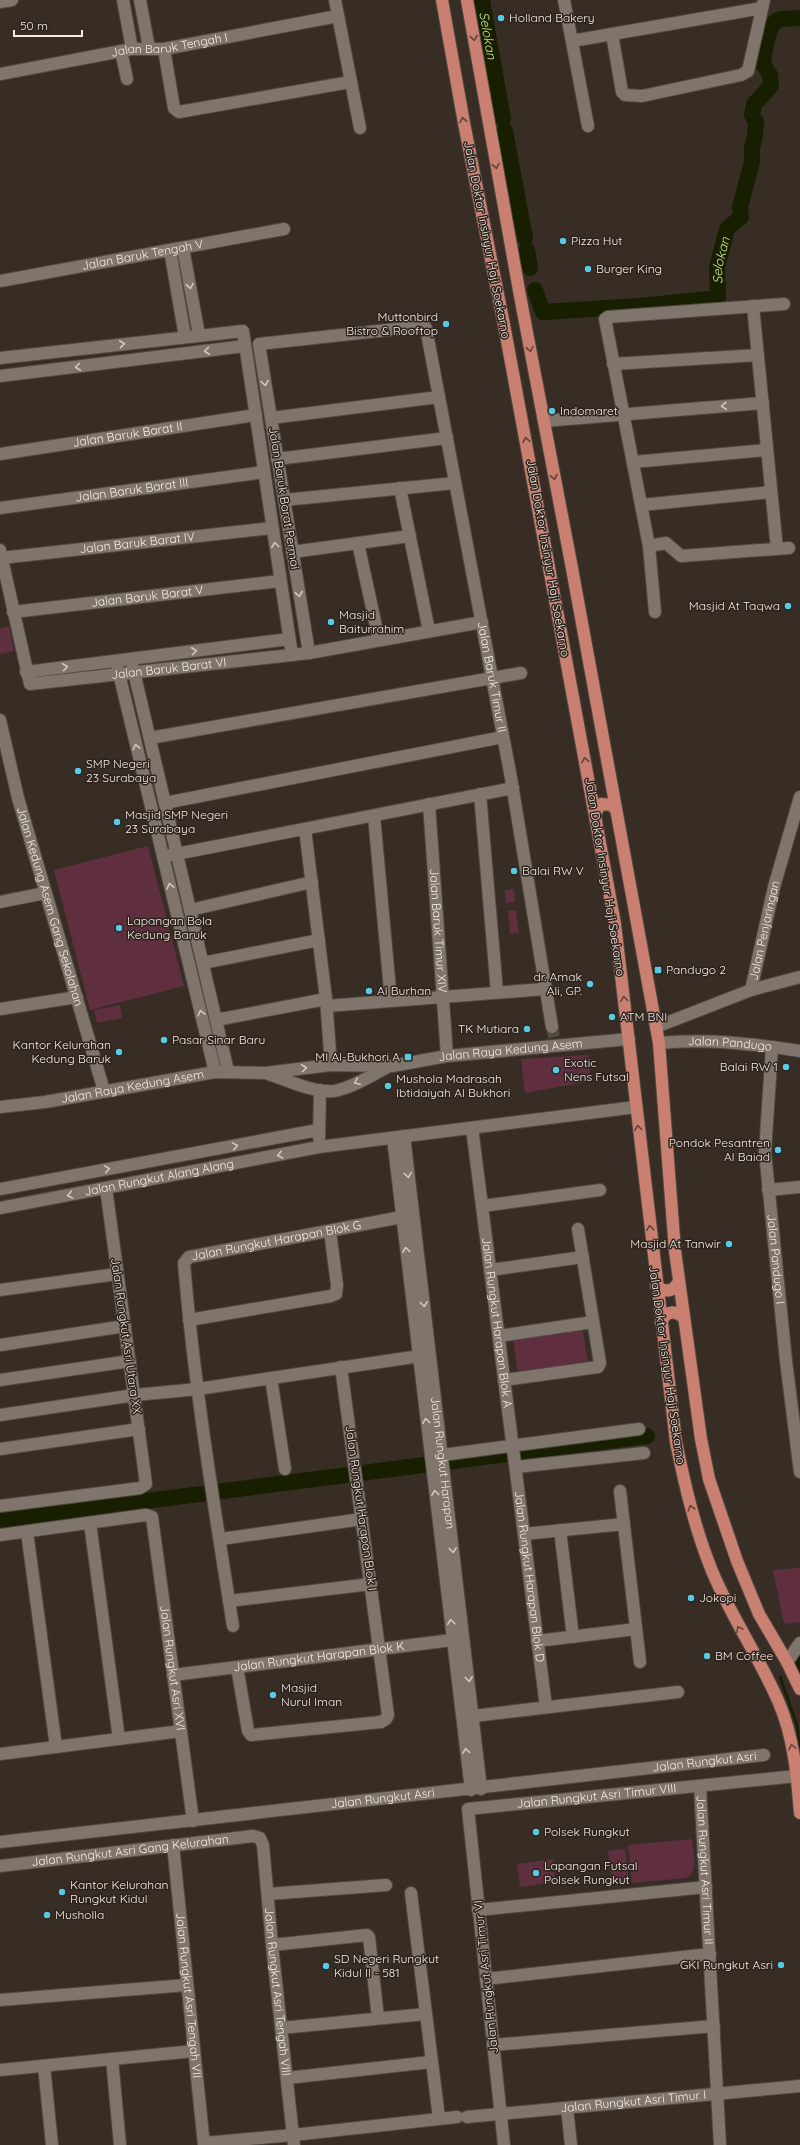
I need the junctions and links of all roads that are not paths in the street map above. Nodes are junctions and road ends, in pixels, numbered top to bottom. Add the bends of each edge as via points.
1 (12, 0) edge
2 (123, 0) edge
3 (140, 0) edge
4 (335, 0) edge
5 (442, 0) edge
6 (467, 0) edge
7 (564, 0) edge
8 (0, 2) edge
9 (763, 4) edge
10 (338, 16) junction
11 (612, 34) junction
12 (572, 41) junction
13 (149, 48) junction
14 (164, 49) junction
15 (126, 50) junction
16 (0, 74) edge
17 (127, 79) dead end
18 (350, 82) junction
19 (588, 126) dead end
20 (360, 128) dead end
21 (284, 229) dead end
22 (184, 248) junction
23 (170, 250) junction
24 (0, 281) edge
25 (520, 296) junction
26 (499, 298) junction
27 (784, 304) dead end
28 (753, 306) junction
29 (526, 326) junction
30 (505, 330) junction
31 (199, 335) junction
32 (185, 337) junction
33 (259, 344) joint
34 (245, 346) junction
35 (758, 355) junction
36 (0, 358) edge
37 (613, 364) junction
38 (0, 376) edge
39 (440, 397) junction
40 (762, 403) junction
41 (623, 414) junction
42 (256, 415) junction
43 (271, 418) junction
44 (544, 421) junction
45 (447, 438) junction
46 (767, 450) junction
47 (0, 454) edge
48 (277, 459) junction
49 (633, 462) junction
50 (264, 472) junction
51 (455, 483) junction
52 (400, 488) junction
53 (771, 492) junction
54 (284, 500) junction
55 (641, 506) junction
56 (0, 508) edge
57 (272, 528) junction
58 (410, 536) junction
59 (358, 543) junction
60 (649, 546) junction
61 (292, 552) junction
62 (1, 554) edge
63 (280, 580) junction
64 (13, 612) junction
65 (655, 612) dead end
66 (482, 622) junction
67 (430, 631) junction
68 (289, 639) junction
69 (379, 640) junction
70 (309, 653) junction
71 (292, 654) junction
72 (131, 659) junction
73 (116, 660) junction
74 (26, 672) junction
75 (135, 672) junction
76 (521, 673) dead end
77 (119, 674) junction
78 (493, 678) junction
79 (1, 725) edge
80 (504, 737) junction
81 (150, 738) junction
82 (609, 776) junction
83 (589, 780) junction
84 (513, 788) junction
85 (480, 794) junction
86 (800, 797) edge
87 (165, 803) junction
88 (429, 804) junction
89 (615, 809) junction
90 (595, 813) junction
91 (374, 816) junction
92 (306, 829) junction
93 (177, 854) junction
94 (163, 857) junction
95 (312, 882) junction
96 (46, 893) junction
97 (0, 902) edge
98 (190, 910) junction
99 (320, 940) junction
100 (203, 963) junction
101 (800, 977) edge
102 (545, 989) junction
103 (751, 990) junction
104 (497, 992) junction
105 (77, 997) junction
106 (444, 997) junction
107 (391, 1001) junction
108 (327, 1002) junction
109 (0, 1009) edge
110 (216, 1020) junction
111 (656, 1026) junction
112 (554, 1037) junction
113 (629, 1039) junction
114 (659, 1043) junction
115 (772, 1047) junction
116 (800, 1051) edge
117 (447, 1056) junction
118 (331, 1065) junction
119 (392, 1066) junction
120 (228, 1071) junction
121 (215, 1072) junction
122 (265, 1073) junction
123 (320, 1090) junction
124 (104, 1091) junction
125 (0, 1107) edge
126 (636, 1107) junction
127 (472, 1128) junction
128 (318, 1130) junction
129 (398, 1137) junction
130 (319, 1147) junction
131 (800, 1187) edge
132 (106, 1188) junction
133 (0, 1189) edge
134 (600, 1190) dead end
135 (768, 1190) junction
136 (482, 1206) junction
137 (0, 1208) edge
138 (402, 1217) junction
139 (578, 1229) dead end
140 (330, 1231) junction
141 (583, 1257) junction
142 (490, 1270) junction
143 (117, 1274) junction
144 (679, 1281) junction
145 (656, 1286) junction
146 (0, 1290) edge
147 (683, 1317) junction
148 (189, 1320) junction
149 (593, 1322) junction
150 (660, 1322) junction
151 (125, 1326) junction
152 (499, 1336) junction
153 (0, 1345) edge
154 (424, 1355) junction
155 (130, 1361) junction
156 (341, 1367) junction
157 (272, 1378) junction
158 (0, 1380) edge
159 (504, 1380) junction
160 (198, 1389) junction
161 (134, 1395) junction
162 (0, 1415) edge
163 (797, 1428) edge
164 (139, 1429) junction
165 (639, 1429) dead end
166 (0, 1449) edge
167 (644, 1453) dead end
168 (514, 1456) junction
169 (438, 1463) junction
170 (285, 1469) dead end
171 (800, 1472) edge
172 (620, 1491) dead end
173 (0, 1506) edge
174 (362, 1519) junction
175 (90, 1523) junction
176 (624, 1524) junction
177 (560, 1530) junction
178 (27, 1532) junction
179 (524, 1534) junction
180 (0, 1536) edge
181 (221, 1539) junction
182 (371, 1584) junction
183 (229, 1601) junction
184 (233, 1626) dead end
185 (636, 1629) junction
186 (573, 1637) junction
187 (458, 1640) junction
188 (537, 1641) junction
189 (800, 1643) edge
190 (380, 1649) junction
191 (640, 1662) dead end
192 (794, 1666) edge
193 (237, 1667) junction
194 (173, 1675) junction
195 (800, 1689) edge
196 (678, 1692) dead end
197 (546, 1708) junction
198 (473, 1716) junction
199 (181, 1731) junction
200 (119, 1739) junction
201 (56, 1747) junction
202 (0, 1754) edge
203 (764, 1755) dead end
204 (797, 1776) junction
205 (700, 1786) junction
206 (476, 1789) junction
207 (468, 1809) joint
208 (800, 1813) edge
209 (193, 1821) junction
210 (260, 1838) joint
211 (0, 1842) edge
212 (173, 1846) junction
213 (0, 1866) edge
214 (386, 1885) dead end
215 (706, 1887) junction
216 (412, 1893) dead end
217 (268, 1894) junction
218 (478, 1910) junction
219 (272, 1945) junction
220 (710, 1954) junction
221 (486, 1979) junction
222 (187, 1986) junction
223 (0, 2000) edge
224 (426, 2014) junction
225 (378, 2018) junction
226 (714, 2026) junction
227 (281, 2028) junction
228 (493, 2045) junction
229 (194, 2051) junction
230 (112, 2059) junction
231 (431, 2062) junction
232 (44, 2066) junction
233 (0, 2070) edge
234 (286, 2078) junction
235 (800, 2086) edge
236 (717, 2094) junction
237 (567, 2108) junction
238 (500, 2114) junction
239 (439, 2118) junction
240 (293, 2140) edge
241 (204, 2144) edge
242 (52, 2145) edge
243 (120, 2145) edge
244 (504, 2145) edge
245 (571, 2145) edge
246 (720, 2145) edge

1 - 8 street
2 - 15 street
3 - 13 street
4 - 10 street
26 -> 5 main road, Jalan Doktor Insinyur Haji Soekarno
6 -> 25 main road, Jalan Doktor Insinyur Haji Soekarno
7 - 12 street
9 - 11 street
9 - 11 street via 746,74 642,96 625,95 622,92
10 - 14 street, Jalan Baruk Tengah I
10 - 18 street
11 - 12 street
12 - 19 street
13 - 14 street, Jalan Baruk Tengah I
13 - 15 street, Jalan Baruk Tengah I
14 - 18 street via 174,108 179,112
15 - 16 street, Jalan Baruk Tengah I
15 - 17 street
18 - 20 street
21 - 22 street, Jalan Baruk Tengah V
22 - 23 street, Jalan Baruk Tengah V
22 -> 31 street
23 - 24 street, Jalan Baruk Tengah V
23 - 32 street
25 - 26 main road via 510,305
25 - 29 main road, Jalan Doktor Insinyur Haji Soekarno
26 - 30 main road, Jalan Doktor Insinyur Haji Soekarno
27 - 28 street
28 - 35 street
28 - 37 street via 608,317 605,324
29 - 30 main road via 517,323
29 -> 44 main road, Jalan Doktor Insinyur Haji Soekarno
83 -> 30 main road, Jalan Doktor Insinyur Haji Soekarno
31 - 32 street
31 - 34 street, Jalan Baruk Barat Permai via 243,331
36 -> 32 street
33 - 39 street, Jalan Baruk Timur II via 421,325 426,328
33 -> 43 street, Jalan Baruk Barat Permai
34 -> 38 street
34 - 42 street, Jalan Baruk Barat Permai
35 - 37 street
35 - 40 street
37 - 41 street
39 - 43 street
39 - 45 street, Jalan Baruk Timur II
40 -> 41 street
40 - 46 street
41 - 44 street
41 - 49 street
42 - 47 street, Jalan Baruk Barat II
42 - 50 street, Jalan Baruk Barat Permai
43 - 48 street, Jalan Baruk Barat Permai
44 -> 82 main road, Jalan Doktor Insinyur Haji Soekarno
45 - 48 street
45 - 51 street, Jalan Baruk Timur II
46 - 49 street
46 - 53 street
48 - 54 street, Jalan Baruk Barat Permai
49 - 55 street
50 - 56 street, Jalan Baruk Barat III
50 - 57 street, Jalan Baruk Barat Permai
51 - 52 street
51 - 66 street, Jalan Baruk Timur II
52 - 54 street
52 - 58 street
53 - 55 street
53 - 60 street via 783,549 681,556 666,543
54 - 61 street, Jalan Baruk Barat Permai
55 - 60 street
57 - 62 street, Jalan Baruk Barat IV
63 -> 57 street, Jalan Baruk Barat Permai
58 - 59 street
58 - 67 street
59 - 61 street
59 - 69 street
60 - 65 street
61 -> 70 street, Jalan Baruk Barat Permai
62 - 64 street
63 - 64 street, Jalan Baruk Barat V
63 - 68 street, Jalan Baruk Barat Permai
64 - 74 street
66 - 67 street, Jalan Baruk Barat VI
66 - 78 street, Jalan Baruk Timur II
67 - 69 street, Jalan Baruk Barat VI
68 - 71 street, Jalan Baruk Barat Permai
72 -> 68 street, Jalan Baruk Barat VI
69 - 70 street, Jalan Baruk Barat VI
70 - 71 street, Jalan Baruk Barat VI
71 - 75 street, Jalan Baruk Barat VI
72 - 73 street, Jalan Baruk Barat VI
72 - 75 street
74 -> 73 street, Jalan Baruk Barat VI
73 - 77 street
74 - 77 street, Jalan Baruk Barat VI via 30,684
75 - 77 street, Jalan Baruk Barat VI
75 - 81 street
76 - 78 street
94 -> 77 street
78 - 80 street, Jalan Baruk Timur II
78 - 81 street
79 - 96 street, Jalan Kedung Asem Gang Sekolahan via 18,798
80 - 84 street, Jalan Baruk Timur II
80 - 87 street
81 - 87 street
82 - 83 main road via 600,784
82 - 89 main road, Jalan Doktor Insinyur Haji Soekarno
83 - 90 main road, Jalan Doktor Insinyur Haji Soekarno
84 - 85 street
84 - 102 street, Jalan Baruk Timur II
85 - 88 street
85 - 104 street
86 - 103 street, Jalan Penjaringan via 774,887
87 - 93 street
88 - 91 street
88 - 106 street, Jalan Baruk Timur XIV
89 - 90 main road via 612,805 601,804
89 - 111 main road, Jalan Doktor Insinyur Haji Soekarno
113 -> 90 main road, Jalan Doktor Insinyur Haji Soekarno via 615,924
91 - 92 street
91 - 107 street
92 - 93 street
92 - 95 street
93 - 94 street
93 - 98 street
121 -> 94 street
95 - 98 street
95 - 99 street
96 - 97 street
96 - 105 street, Jalan Kedung Asem Gang Sekolahan
98 - 100 street
99 - 100 street
99 - 108 street
100 - 110 street
101 - 103 street
102 - 104 street
102 - 112 street, Jalan Baruk Timur II
103 - 111 street, Jalan Penjaringan
104 - 106 street
105 - 109 street
105 - 124 street, Jalan Kedung Asem Gang Sekolahan
106 - 107 street
106 - 117 street, Jalan Baruk Timur XIV
107 - 108 street
108 - 110 street
108 - 118 street
110 - 120 street
111 - 114 main road, Jalan Doktor Insinyur Haji Soekarno
112 - 113 street, Jalan Raya Kedung Asem
112 - 117 street, Jalan Raya Kedung Asem
113 - 126 main road, Jalan Doktor Insinyur Haji Soekarno
114 - 115 street, Jalan Pandugo via 685,1040
114 - 144 main road, Jalan Doktor Insinyur Haji Soekarno
115 - 116 street, Jalan Pandugo
115 - 135 street, Jalan Pandugo I via 764,1152
117 - 119 street, Jalan Raya Kedung Asem
118 - 119 street, Jalan Raya Kedung Asem
122 -> 118 street, Jalan Raya Kedung Asem
119 -> 123 street, Jalan Raya Kedung Asem via 344,1088 333,1091
120 - 121 street, Jalan Raya Kedung Asem
120 - 122 street, Jalan Raya Kedung Asem
121 - 124 street, Jalan Raya Kedung Asem
122 - 123 street, Jalan Raya Kedung Asem
123 - 128 street
124 - 125 street, Jalan Raya Kedung Asem
126 - 127 street
145 -> 126 main road, Jalan Doktor Insinyur Haji Soekarno
127 - 129 street
127 - 136 street, Jalan Rungkut Harapan Blok A
128 - 130 street
133 -> 128 street, Jalan Rungkut Alang Alang
129 - 130 street
129 - 138 street, Jalan Rungkut Harapan
129 -> 154 street, Jalan Rungkut Harapan
130 -> 132 street, Jalan Rungkut Alang Alang
131 - 135 street
132 -> 137 street, Jalan Rungkut Alang Alang
132 - 143 street, Jalan Rungkut Asri Utara XX
134 - 136 street
135 - 163 street, Jalan Pandugo I
136 - 142 street, Jalan Rungkut Harapan Blok A
138 - 140 street, Jalan Rungkut Harapan Blok G
154 -> 138 street, Jalan Rungkut Harapan
139 - 141 street
140 - 148 street, Jalan Rungkut Harapan Blok G via 186,1259 184,1263
140 - 148 street via 336,1294
141 - 142 street
141 - 149 street
142 - 152 street, Jalan Rungkut Harapan Blok A
143 - 146 street
143 - 151 street, Jalan Rungkut Asri Utara XX
144 - 145 main road via 668,1291
144 - 147 main road, Jalan Doktor Insinyur Haji Soekarno
145 - 150 main road, Jalan Doktor Insinyur Haji Soekarno
147 - 150 main road via 678,1313 669,1313 664,1315
147 - 192 main road, Jalan Doktor Insinyur Haji Soekarno via 709,1479 737,1561 759,1614
148 - 160 street, Jalan Rungkut Harapan Blok G
149 - 152 street
149 - 159 street via 600,1363 598,1366
204 -> 150 main road, Jalan Doktor Insinyur Haji Soekarno via 779,1703 728,1606 697,1529 676,1442
151 - 153 street
151 - 155 street, Jalan Rungkut Asri Utara XX
152 - 159 street, Jalan Rungkut Harapan Blok A
154 - 156 street
154 - 169 street, Jalan Rungkut Harapan
155 - 158 street
155 - 161 street, Jalan Rungkut Asri Utara XX
156 - 157 street
156 - 174 street, Jalan Rungkut Harapan Blok I
157 - 160 street
157 - 170 street
159 - 168 street, Jalan Rungkut Harapan Blok A
160 - 161 street
160 - 181 street
161 - 162 street
161 - 164 street, Jalan Rungkut Asri Utara XX
163 - 171 street, Jalan Pandugo I
164 - 166 street
164 - 173 street, Jalan Rungkut Asri Utara XX via 146,1484 140,1488
165 - 168 street
167 - 168 street
168 - 169 street
168 - 179 street, Jalan Rungkut Harapan Blok D
169 - 187 street, Jalan Rungkut Harapan
172 - 176 street
174 - 181 street
174 - 182 street, Jalan Rungkut Harapan Blok I
175 - 178 street
175 - 194 street, Jalan Rungkut Asri XVI via 150,1515 153,1520
175 - 200 street
176 - 177 street
176 - 185 street
177 - 179 street
177 - 186 street
178 - 180 street
178 - 201 street
179 - 188 street, Jalan Rungkut Harapan Blok D
181 - 183 street
182 - 183 street
182 - 190 street, Jalan Rungkut Harapan Blok I
183 - 184 street
185 - 186 street
185 - 191 street
186 - 188 street
187 - 190 street, Jalan Rungkut Harapan Blok K
187 -> 198 street, Jalan Rungkut Harapan
206 -> 187 street, Jalan Rungkut Harapan
188 - 197 street, Jalan Rungkut Harapan Blok D
189 - 192 street
190 - 193 street, Jalan Rungkut Harapan Blok K
190 - 193 street, Jalan Rungkut Harapan Blok I via 388,1715 386,1720 381,1722 251,1735
192 - 195 main road, Jalan Doktor Insinyur Haji Soekarno
193 - 194 street, Jalan Rungkut Harapan Blok K
194 - 199 street, Jalan Rungkut Asri XVI
196 - 197 street
197 - 198 street
198 - 206 street, Jalan Rungkut Harapan
199 - 200 street
199 - 209 street, Jalan Rungkut Asri XVI
200 - 201 street
201 - 202 street
203 - 206 street, Jalan Rungkut Asri
204 - 205 street, Jalan Rungkut Asri Timur VIII
204 - 208 main road, Jalan Doktor Insinyur Haji Soekarno
205 - 207 street, Jalan Rungkut Asri Timur VIII
205 - 215 street, Jalan Rungkut Asri Timur II
206 - 209 street, Jalan Rungkut Asri
207 - 218 street, Jalan Rungkut Asri Timur VI
209 - 211 street, Jalan Rungkut Asri
210 - 212 street, Jalan Rungkut Asri Gang Kelurahan via 253,1836
210 - 217 street, Jalan Rungkut Asri Tengah VIII
212 - 213 street, Jalan Rungkut Asri Gang Kelurahan
212 - 222 street, Jalan Rungkut Asri Tengah VII
214 - 217 street
215 - 218 street
215 - 220 street, Jalan Rungkut Asri Timur II
216 - 224 street
217 - 219 street, Jalan Rungkut Asri Tengah VIII
218 - 221 street, Jalan Rungkut Asri Timur VI
219 - 225 street via 367,1935
219 - 227 street, Jalan Rungkut Asri Tengah VIII
220 - 221 street
220 - 226 street, Jalan Rungkut Asri Timur II
221 - 228 street, Jalan Rungkut Asri Timur VI
222 - 223 street
222 - 229 street, Jalan Rungkut Asri Tengah VII
224 - 225 street
224 - 231 street
225 - 227 street
226 - 228 street
226 - 236 street, Jalan Rungkut Asri Timur II
227 - 234 street, Jalan Rungkut Asri Tengah VIII
228 - 238 street, Jalan Rungkut Asri Timur VI
229 - 230 street
229 - 241 street, Jalan Rungkut Asri Tengah VII
230 - 232 street
230 - 243 street
231 - 234 street
231 - 239 street
232 - 233 street
232 - 242 street
234 - 240 street, Jalan Rungkut Asri Tengah VIII
235 - 236 street, Jalan Rungkut Asri Timur I
236 - 237 street, Jalan Rungkut Asri Timur I
236 - 246 street, Jalan Rungkut Asri Timur II
237 - 238 street, Jalan Rungkut Asri Timur I
237 - 245 street
238 - 239 street, Jalan Rungkut Asri Timur I
238 - 244 street, Jalan Rungkut Asri Timur VI
239 - 240 street, Jalan Rungkut Asri Timur I
240 - 241 street, Jalan Rungkut Asri Timur I

